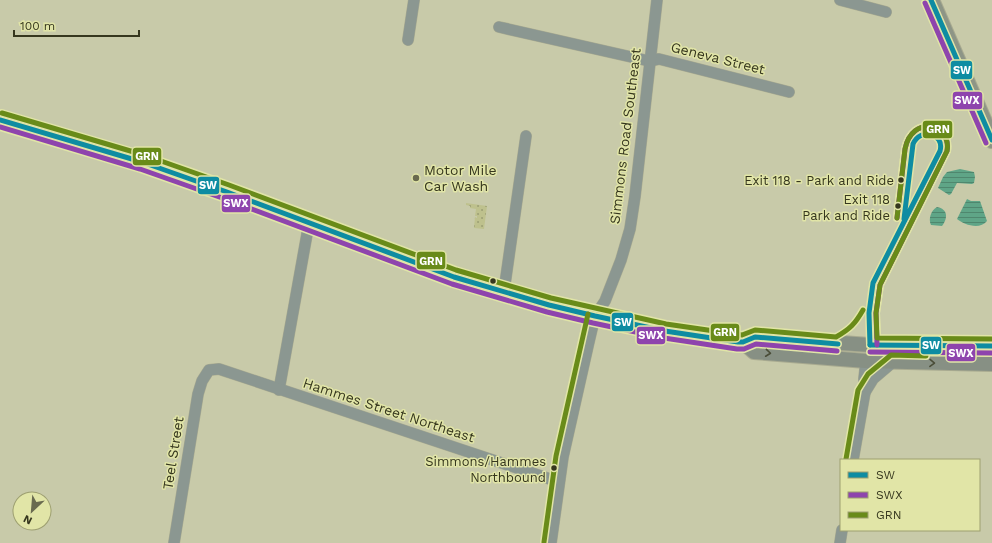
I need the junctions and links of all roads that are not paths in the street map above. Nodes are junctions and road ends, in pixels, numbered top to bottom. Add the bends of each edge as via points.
1 (414, 0) edge
2 (657, 0) edge
3 (840, 0) edge
4 (931, 0) edge
5 (886, 12) dead end
6 (499, 27) dead end
7 (408, 40) dead end
8 (650, 61) junction
9 (790, 92) dead end
10 (0, 120) edge
11 (526, 136) dead end
12 (992, 140) edge
13 (308, 223) junction
14 (504, 291) junction
15 (596, 316) junction
16 (743, 342) junction
17 (870, 345) junction
18 (952, 346) junction
19 (992, 346) edge
20 (796, 356) junction
21 (866, 361) junction
22 (893, 362) junction
23 (992, 364) edge
24 (209, 370) joint
25 (279, 390) junction
26 (865, 392) junction
27 (853, 459) edge
28 (559, 482) junction
29 (842, 531) edge
30 (174, 543) edge
31 (551, 543) edge
32 (840, 543) edge

1 - 7 street
2 - 8 street, Simmons Road Southeast
3 - 5 street
4 - 12 highway
6 - 8 street, Geneva Street
8 - 9 street, Geneva Street via 659,59
8 - 15 street, Simmons Road Southeast via 630,229 608,294
10 - 13 main road via 142,162
11 - 14 street
13 - 14 main road via 454,277
13 - 25 street
14 - 15 main road
15 - 16 main road via 665,331
15 - 28 street, Simmons Road Southeast via 573,409
16 - 17 main road via 755,337
16 -> 20 main road via 754,352
17 - 18 main road
17 - 20 main road via 856,354 808,352
18 - 19 main road
18 - 21 main road via 934,353 878,352
20 - 21 main road
21 - 22 main road
21 - 26 street
22 -> 23 main road
22 - 26 street via 873,379
24 - 25 street, Hammes Street Northeast via 219,369
24 - 30 street, Teel Street via 198,394
25 - 28 street, Hammes Street Northeast
26 - 27 street
28 - 31 street, Simmons Road Southeast
29 - 32 street

